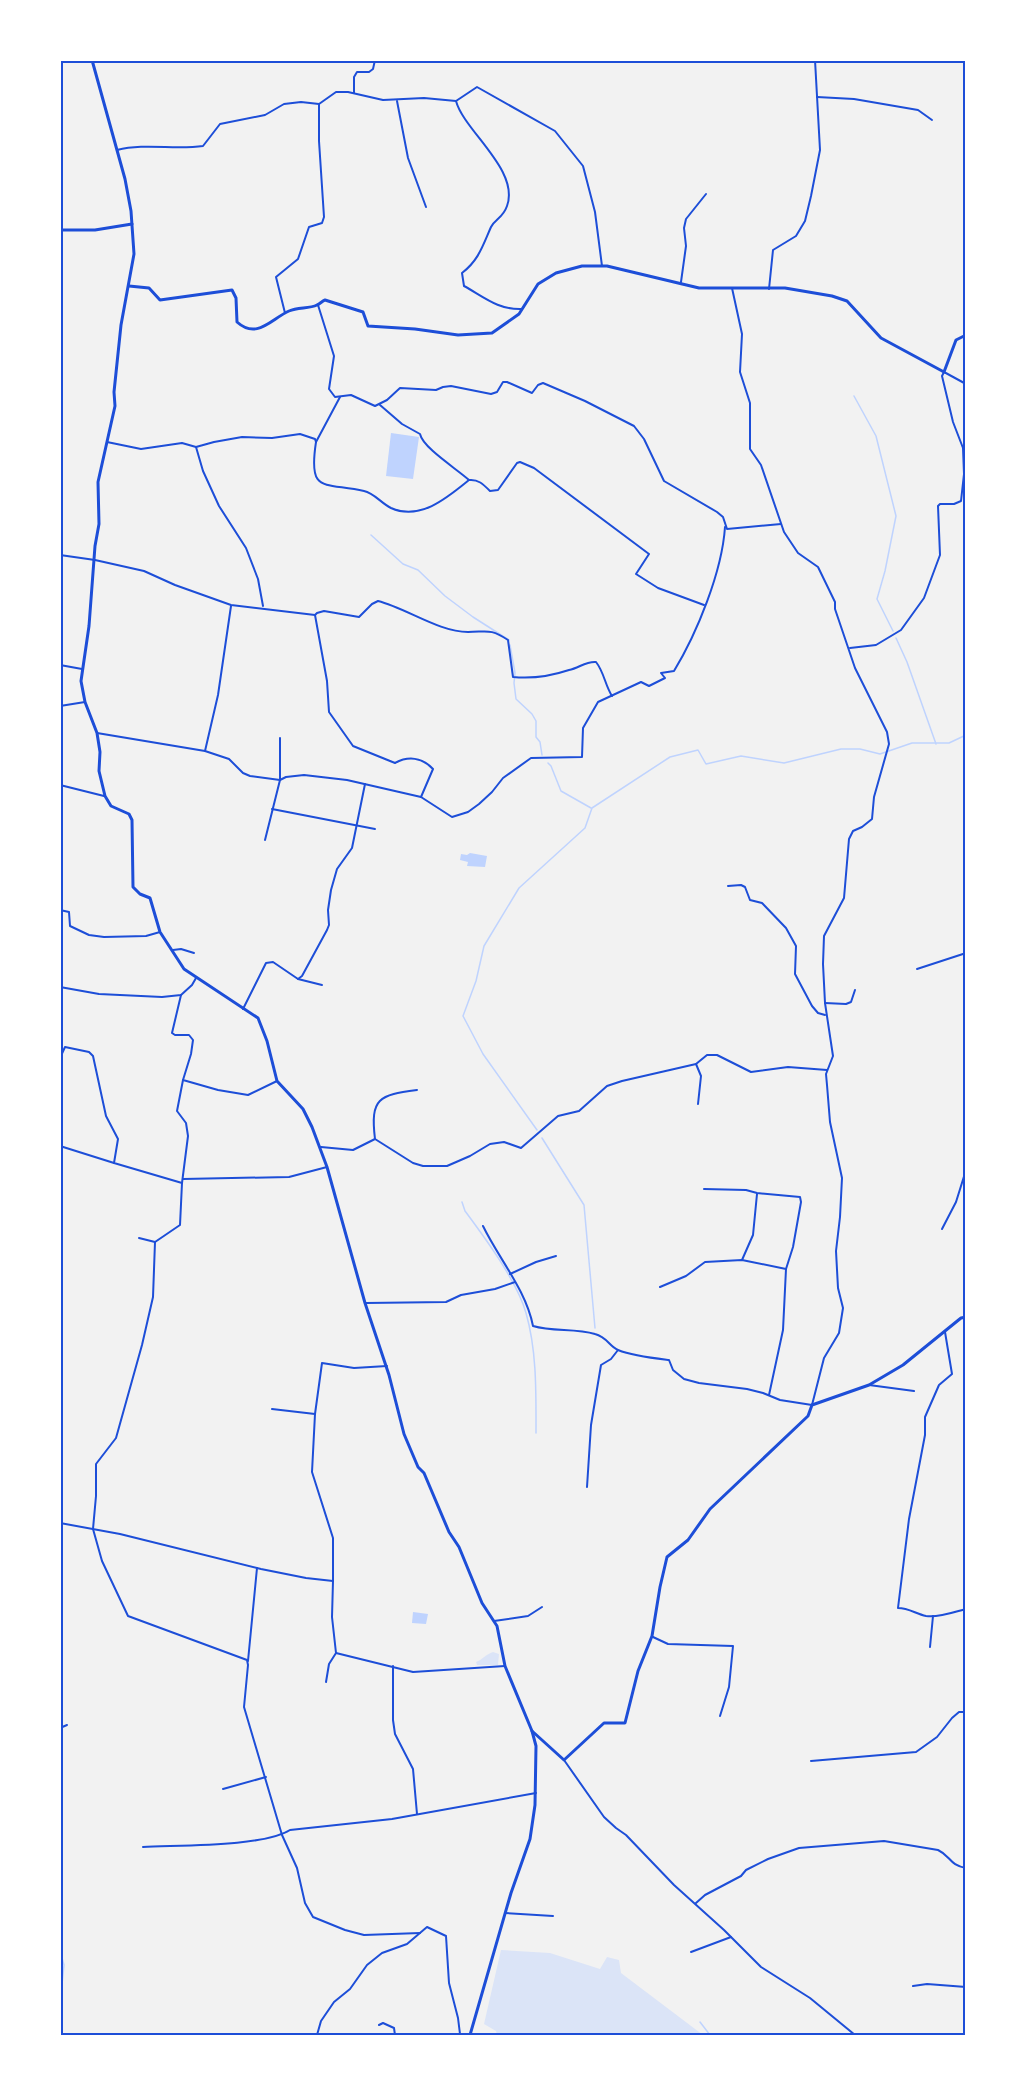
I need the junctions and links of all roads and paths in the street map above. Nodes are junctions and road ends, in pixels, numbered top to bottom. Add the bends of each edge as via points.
1 (92, 60) edge
2 (375, 60) edge
3 (815, 60) edge
4 (354, 94) junction
5 (817, 97) junction
6 (397, 101) junction
7 (456, 101) junction
8 (319, 104) junction
9 (932, 120) dead end
10 (117, 150) junction
11 (706, 194) dead end
12 (426, 207) dead end
13 (132, 224) junction
14 (60, 230) edge
15 (602, 266) junction
16 (680, 284) junction
17 (129, 285) junction
18 (732, 288) junction
19 (769, 289) junction
20 (318, 305) junction
21 (522, 309) junction
22 (285, 313) junction
23 (966, 335) edge
24 (944, 372) junction
25 (966, 384) edge
26 (340, 397) junction
27 (379, 404) junction
28 (107, 442) junction
29 (316, 442) junction
30 (196, 447) junction
31 (469, 480) junction
32 (961, 501) junction
33 (966, 502) edge
34 (781, 524) junction
35 (725, 528) junction
36 (60, 555) edge
37 (95, 560) junction
38 (231, 605) junction
39 (704, 605) junction
40 (263, 608) junction
41 (315, 616) junction
42 (850, 648) junction
43 (60, 665) edge
44 (82, 669) junction
45 (612, 696) junction
46 (85, 702) junction
47 (60, 706) edge
48 (97, 733) junction
49 (280, 738) dead end
50 (205, 751) junction
51 (280, 780) junction
52 (365, 784) junction
53 (60, 785) edge
54 (105, 796) junction
55 (421, 797) junction
56 (272, 808) junction
57 (357, 826) junction
58 (375, 830) dead end
59 (265, 840) dead end
60 (728, 886) dead end
61 (60, 910) edge
62 (160, 932) junction
63 (173, 950) junction
64 (966, 952) edge
65 (194, 953) dead end
66 (917, 969) dead end
67 (196, 978) junction
68 (298, 979) junction
69 (322, 985) dead end
70 (60, 987) edge
71 (855, 990) dead end
72 (181, 995) junction
73 (825, 1003) junction
74 (243, 1009) junction
75 (827, 1015) junction
76 (60, 1058) edge
77 (696, 1064) junction
78 (827, 1070) junction
79 (183, 1080) junction
80 (277, 1081) junction
81 (417, 1089) dead end
82 (698, 1104) dead end
83 (375, 1139) junction
84 (60, 1146) edge
85 (319, 1146) junction
86 (114, 1162) junction
87 (327, 1167) junction
88 (966, 1170) edge
89 (182, 1181) junction
90 (704, 1189) dead end
91 (757, 1193) junction
92 (483, 1226) dead end
93 (942, 1229) dead end
94 (139, 1238) dead end
95 (155, 1242) junction
96 (556, 1256) dead end
97 (742, 1260) junction
98 (786, 1269) junction
99 (510, 1274) junction
100 (515, 1282) junction
101 (660, 1287) dead end
102 (364, 1303) junction
103 (966, 1317) edge
104 (945, 1332) junction
105 (618, 1350) junction
106 (387, 1366) junction
107 (869, 1385) junction
108 (914, 1391) dead end
109 (769, 1395) junction
110 (812, 1404) junction
111 (272, 1409) dead end
112 (315, 1414) junction
113 (587, 1487) dead end
114 (60, 1523) edge
115 (93, 1529) junction
116 (257, 1568) junction
117 (333, 1581) junction
118 (542, 1607) dead end
119 (966, 1609) edge
120 (933, 1616) junction
121 (493, 1621) junction
122 (652, 1636) junction
123 (930, 1647) dead end
124 (336, 1653) junction
125 (248, 1663) junction
126 (393, 1666) junction
127 (505, 1666) junction
128 (326, 1682) dead end
129 (966, 1712) edge
130 (720, 1716) dead end
131 (67, 1725) dead end
132 (60, 1728) edge
133 (532, 1731) junction
134 (564, 1760) junction
135 (811, 1761) dead end
136 (266, 1777) junction
137 (223, 1789) dead end
138 (536, 1793) junction
139 (417, 1814) junction
140 (282, 1835) junction
141 (143, 1847) dead end
142 (966, 1868) edge
143 (694, 1903) junction
144 (505, 1912) junction
145 (553, 1916) dead end
146 (420, 1933) junction
147 (731, 1937) junction
148 (691, 1952) dead end
149 (913, 1986) dead end
150 (966, 1987) edge
151 (379, 2025) dead end
152 (317, 2035) edge
153 (395, 2035) edge
154 (470, 2035) edge
155 (855, 2035) edge

1 - 10 main road
2 - 4 street via 369,72 357,72
3 - 5 street
4 - 6 street
4 - 8 street via 336,92
5 - 9 street via 918,110
5 - 19 street via 820,150 805,221 796,236 773,250
6 - 7 street
6 - 12 street via 405,149
7 - 15 street via 477,87 555,131 584,166
7 - 21 street via 459,112 494,157 504,177 509,203 502,217 492,224 478,257 462,273 464,286 495,306
8 - 10 street via 284,104 265,115 220,124 203,146 130,146
8 - 22 street via 324,217 322,223 309,227 298,259 276,277
10 - 13 main road
11 - 16 street via 686,219
13 - 14 main road
13 - 17 main road via 134,254
15 - 16 main road
15 - 21 main road via 582,266 556,273 538,284
16 - 18 main road
17 - 22 main road via 149,288 160,300 232,290 237,322 251,329 266,327
17 - 28 main road
18 - 19 main road
18 - 34 street via 742,334 740,364 750,404 750,449 761,465
19 - 24 main road via 785,288 847,301 881,338
20 - 21 main road via 330,300 363,312 368,326 458,335 492,333
20 - 22 main road
20 - 26 street via 334,356 330,389 335,397
23 - 24 main road via 956,340
24 - 25 street
24 - 32 street via 947,401 963,448
26 - 27 street via 351,395 375,406
26 - 29 street
27 - 31 street via 420,434 432,450
27 - 35 street via 400,388 436,390 452,386 491,394 507,382 530,393 543,383 634,426 664,481 717,512
28 - 30 street via 141,449 182,443
28 - 37 main road via 98,482
29 - 30 street via 300,434 242,437
29 - 31 street via 313,469 318,481 371,493 396,509 429,508
30 - 40 street via 219,506 246,548 258,579
31 - 39 street via 495,491 517,463 534,468 649,554 636,574 658,588
32 - 33 street
32 - 42 street via 938,506 940,555 924,598 912,617 901,630 876,645
34 - 35 street
34 - 42 street via 798,553 818,567 826,580
35 - 39 street via 724,548
36 - 37 street
37 - 38 street via 144,571
37 - 44 main road
38 - 40 street
38 - 50 street
39 - 45 street via 674,671 661,673 665,678 656,684 641,682
40 - 41 street
41 - 45 street via 324,611 359,617 378,601 439,626 467,632 494,631 508,640 514,677 534,678 596,662
41 - 55 street via 329,712 353,746 395,764 406,757 430,766 433,769
42 - 73 street via 889,744 872,819 853,831 849,839 844,898 824,936
43 - 44 street
44 - 46 main road
45 - 55 street via 598,702 583,728 582,757 531,758 503,777 479,804 452,817
46 - 47 street
46 - 48 main road
48 - 50 street
48 - 54 main road
49 - 51 street
50 - 51 street via 229,759 250,777
51 - 52 street via 304,775
51 - 56 street
52 - 55 street
52 - 57 street
53 - 54 street
54 - 62 main road via 111,806 129,814 132,820 133,887 152,901
56 - 57 street
56 - 59 street
57 - 58 street
57 - 68 street via 352,848 337,869 331,890 330,925
60 - 75 street via 745,887 750,900 762,903 786,928 796,946 795,974 812,1006
61 - 62 street via 69,912 70,926 89,935 146,936
62 - 63 main road
63 - 65 street
63 - 67 main road via 184,969
64 - 66 street
67 - 72 street
67 - 74 main road
68 - 69 street
68 - 74 street via 273,962 266,963
70 - 72 street via 99,994
71 - 73 street via 851,1002
72 - 79 street via 172,1033 189,1035 193,1040
73 - 75 street
74 - 80 main road via 258,1018
75 - 78 street via 833,1056
76 - 86 street via 65,1047 93,1056 106,1116 118,1139
77 - 78 street via 707,1056 717,1055 752,1072 788,1067
77 - 82 street via 701,1076
77 - 83 street via 607,1086 579,1111 558,1116 521,1148 504,1142 490,1144 447,1166 412,1163
78 - 110 street via 830,1122 842,1178 836,1251 843,1308 839,1333 824,1358
79 - 80 street via 248,1095
79 - 89 street via 177,1106 188,1136
80 - 85 main road via 303,1109
81 - 83 street via 382,1098 372,1117
83 - 85 street via 353,1150
84 - 86 street
85 - 87 main road
86 - 89 street
87 - 89 street via 289,1177
87 - 102 main road
88 - 93 street
89 - 95 street via 180,1225
90 - 91 street
91 - 97 street via 753,1235
91 - 98 street via 800,1197
92 - 99 street
94 - 95 street
95 - 115 street via 153,1297 142,1345 116,1438 96,1464
96 - 99 street
97 - 98 street
97 - 101 street via 705,1262 686,1276
98 - 109 street via 783,1330
99 - 100 street
100 - 102 street via 446,1302
100 - 105 street via 533,1326 597,1334
102 - 106 main road
103 - 104 main road
104 - 107 main road via 903,1365
104 - 120 street via 952,1374 939,1385 925,1417 898,1608
105 - 109 street via 669,1360 673,1370 684,1379
105 - 113 street via 601,1365 591,1425
106 - 112 street via 354,1368 322,1363
106 - 121 main road via 397,1410 418,1467
107 - 108 street
107 - 110 main road
109 - 110 street
110 - 122 main road via 808,1416 710,1509 688,1540 667,1557
111 - 112 street
112 - 117 street via 312,1472 333,1538
114 - 115 street
115 - 116 street
115 - 125 street via 102,1561 128,1616
116 - 117 street
116 - 125 street
117 - 124 street
118 - 121 street via 528,1616
119 - 120 street
120 - 123 street
121 - 127 main road
122 - 130 street via 668,1644 733,1646 729,1687
122 - 134 main road via 625,1723 604,1723
124 - 126 street
124 - 128 street via 329,1664
125 - 136 street via 244,1707
126 - 127 street via 413,1671
126 - 139 street via 395,1734 413,1769
127 - 133 main road
129 - 135 street via 952,1718 937,1737 916,1752
131 - 132 street
133 - 134 main road
133 - 138 main road via 536,1746
134 - 143 street via 604,1816
136 - 137 street
136 - 140 street
138 - 139 street
138 - 144 main road via 530,1839
139 - 140 street via 290,1830
140 - 141 street via 238,1842
140 - 146 street via 313,1917 364,1935
142 - 143 street via 949,1861 938,1850 897,1843 799,1848 755,1865
143 - 147 street
144 - 145 street
144 - 154 main road
146 - 152 street via 367,1965 350,1989 334,2002
146 - 154 street via 427,1927 446,1936 449,1983 460,2034
147 - 148 street
147 - 155 street via 761,1967 810,1998
149 - 150 street
151 - 153 street via 394,2028

